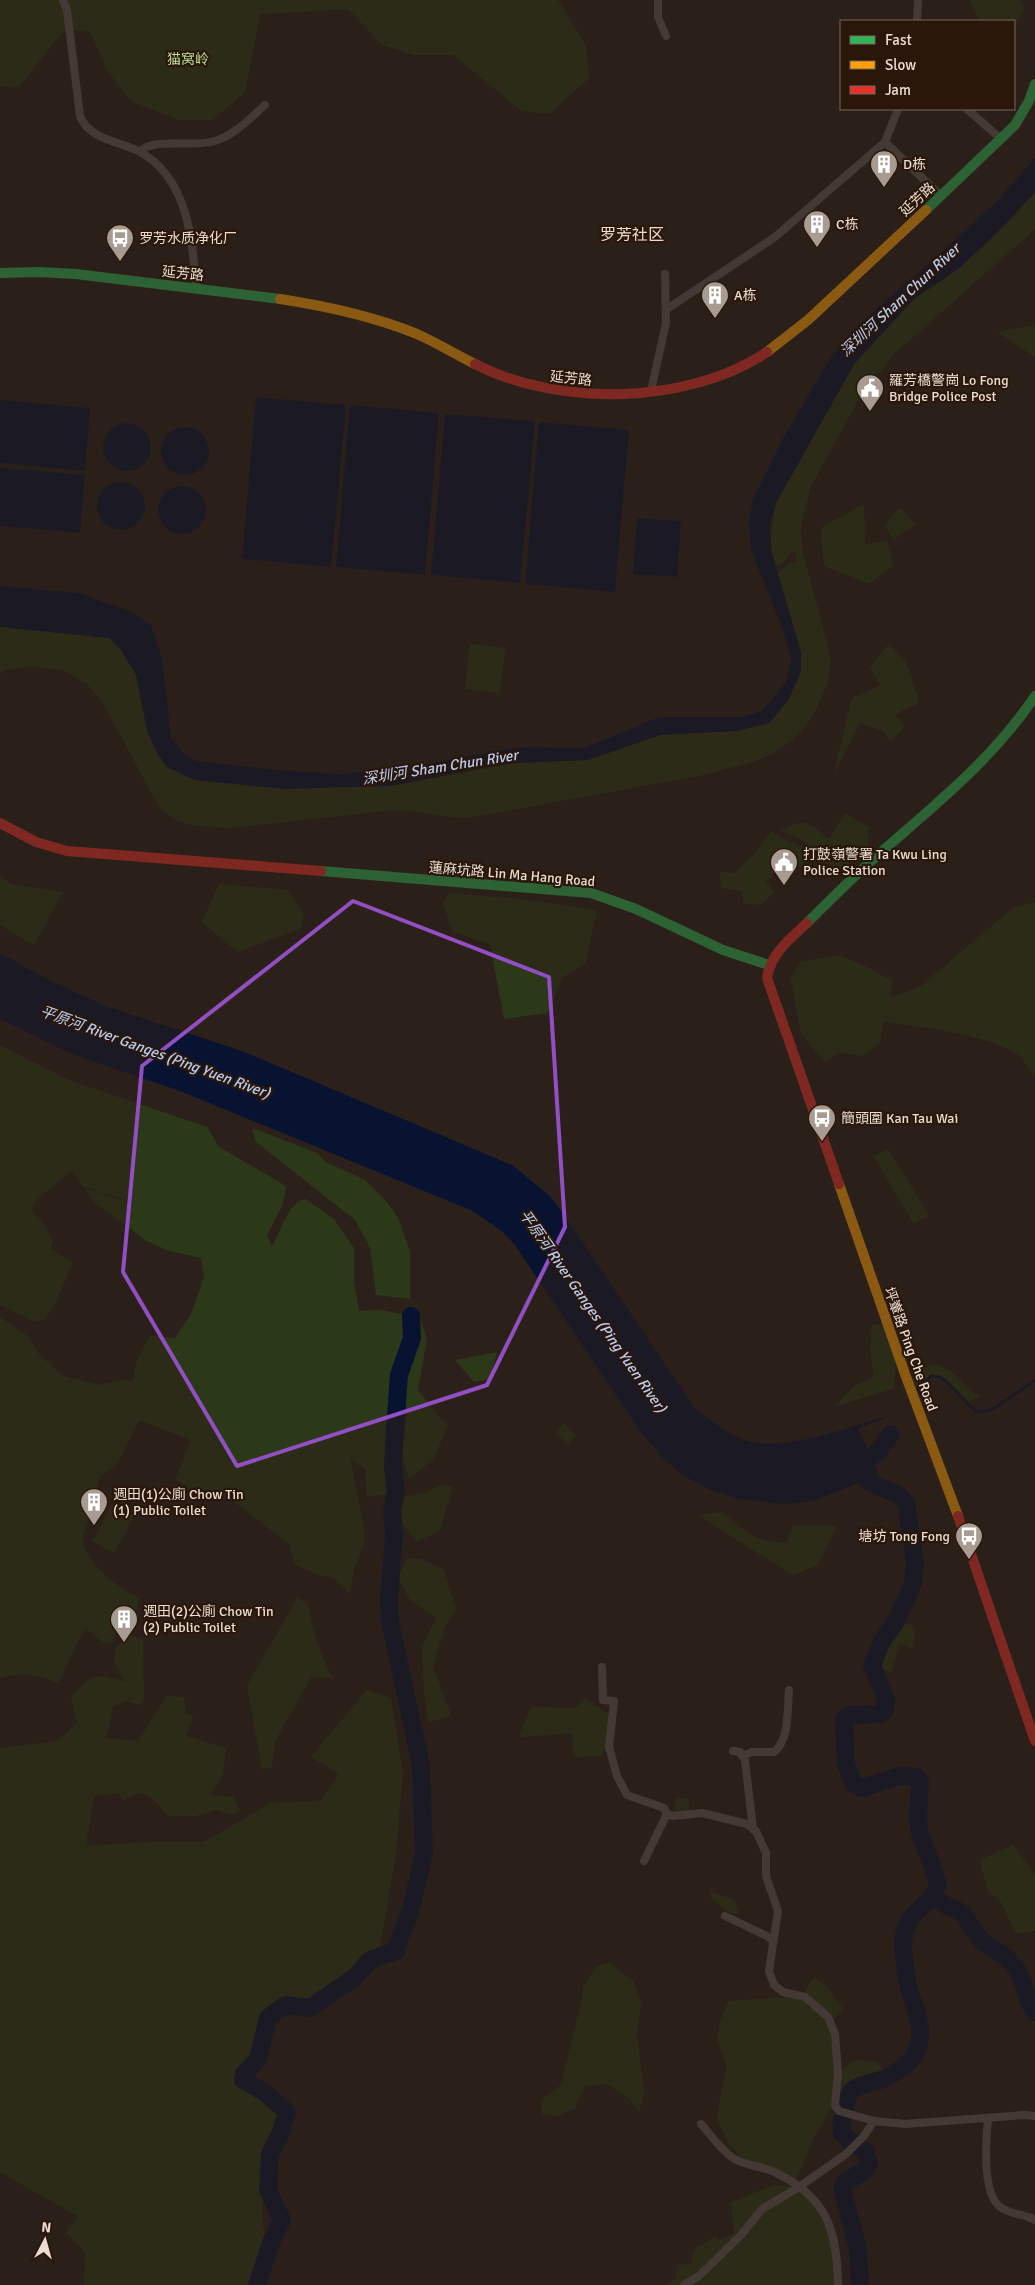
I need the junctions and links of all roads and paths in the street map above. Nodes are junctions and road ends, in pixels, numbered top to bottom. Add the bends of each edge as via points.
1 (64, 0) edge
2 (658, 0) edge
3 (918, 0) edge
4 (917, 20) edge
5 (666, 36) dead end
6 (1035, 84) edge
7 (265, 105) dead end
8 (898, 110) edge
9 (968, 110) edge
10 (1000, 139) junction
11 (885, 142) junction
12 (140, 151) junction
13 (941, 196) junction
14 (0, 273) edge
15 (665, 274) dead end
16 (196, 289) junction
17 (667, 309) junction
18 (651, 391) junction
19 (1035, 696) edge
20 (0, 817) edge
21 (0, 824) edge
22 (14, 831) junction
23 (769, 965) junction
24 (602, 1666) dead end
25 (789, 1690) dead end
26 (1035, 1741) edge
27 (733, 1751) dead end
28 (742, 1756) junction
29 (667, 1814) junction
30 (753, 1829) junction
31 (644, 1861) dead end
32 (725, 1916) dead end
33 (773, 1941) junction
34 (1035, 2116) edge
35 (988, 2119) junction
36 (874, 2121) junction
37 (701, 2124) dead end
38 (799, 2187) junction
39 (1035, 2220) edge
40 (684, 2285) edge
41 (838, 2285) edge

1 - 12 street via 83,125 93,133
2 - 5 street via 658,17
3 - 4 street
6 - 10 street, 延芳路 via 1015,125
7 - 12 street via 243,126 218,141 159,144
8 - 11 street
9 - 10 street
10 - 13 street, 延芳路
11 - 13 street
11 - 17 street via 775,237
12 - 16 street via 160,166 182,204 193,247
13 - 18 street, 延芳路 via 770,350 731,371
14 - 16 street, 延芳路 via 43,272
15 - 17 street
16 - 18 street, 延芳路 via 311,303 371,319 428,339 498,375 548,390 600,394
17 - 18 street
19 - 23 street via 1013,729 979,768 866,867 783,947
20 - 22 street, 蓮麻坑路 Lin Ma Hang Road
21 - 22 street, 蓮麻坑路 Lin Ma Hang Road
22 - 23 street, 蓮麻坑路 Lin Ma Hang Road via 36,842 67,851 591,893 735,956
23 - 26 street, 坪輋路 Ping Che Road via 767,978 770,988
24 - 29 street via 603,1700 614,1701 609,1747 617,1776 627,1796 664,1808
25 - 28 street via 780,1747 774,1752 752,1752
27 - 28 street via 740,1752
28 - 30 street via 750,1784
29 - 30 street via 677,1817 702,1814 746,1824
29 - 31 street
30 - 33 street via 763,1843 769,1886 778,1912
32 - 33 street
33 - 36 street via 769,1971 774,1985 782,1992 805,1997 828,2017 835,2034 837,2110
34 - 35 street
35 - 36 street via 906,2124
35 - 39 street via 988,2175 993,2199 1000,2207
36 - 38 street via 840,2159
37 - 38 street via 734,2159 772,2171
38 - 40 street via 762,2209 741,2235 699,2276
38 - 41 street via 818,2204 830,2223 838,2258

